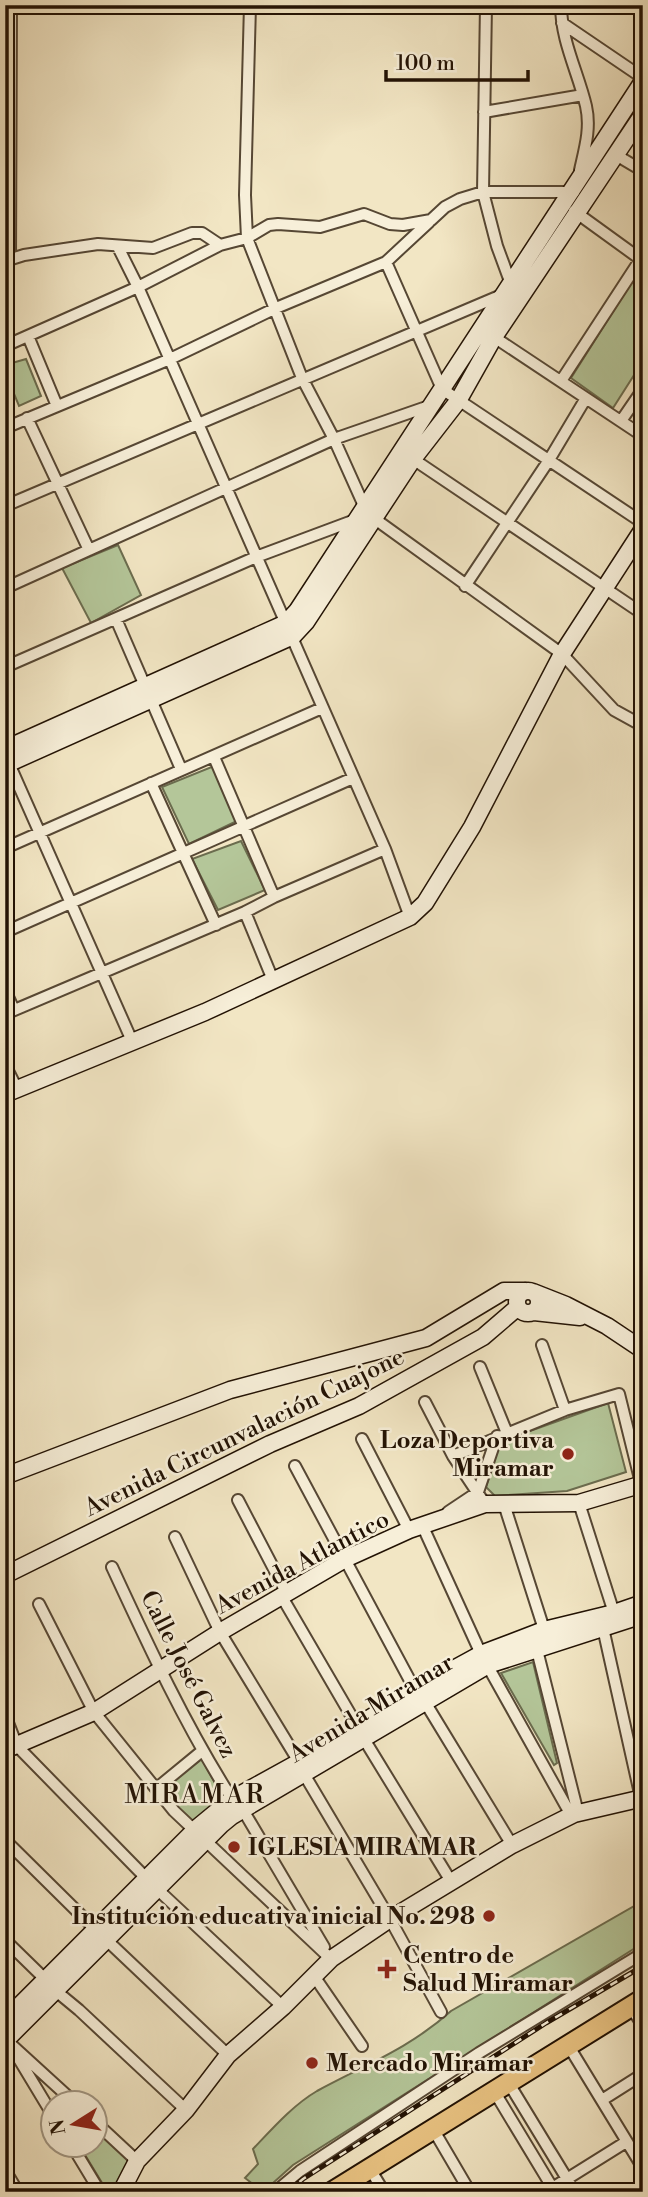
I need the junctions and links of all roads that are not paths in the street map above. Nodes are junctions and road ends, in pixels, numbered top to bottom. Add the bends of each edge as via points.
1 (11, 5) edge
2 (250, 5) edge
3 (486, 5) edge
4 (561, 5) edge
5 (562, 23) junction
6 (643, 80) edge
7 (583, 95) junction
8 (484, 112) junction
9 (643, 114) edge
10 (616, 155) junction
11 (643, 171) edge
12 (484, 192) junction
13 (575, 194) junction
14 (577, 214) junction
15 (430, 220) junction
16 (247, 238) junction
17 (220, 245) junction
18 (118, 247) junction
19 (7, 260) edge
20 (642, 260) edge
21 (386, 262) junction
22 (138, 287) junction
23 (508, 289) junction
24 (276, 308) junction
25 (417, 330) junction
26 (28, 336) junction
27 (495, 337) junction
28 (5, 346) edge
29 (170, 359) junction
30 (302, 378) junction
31 (561, 381) junction
32 (442, 389) junction
33 (643, 389) edge
34 (586, 398) junction
35 (458, 401) junction
36 (432, 405) junction
37 (57, 406) junction
38 (27, 418) junction
39 (621, 421) junction
40 (199, 422) junction
41 (5, 428) edge
42 (643, 436) edge
43 (334, 439) junction
44 (413, 459) junction
45 (549, 460) junction
46 (56, 484) junction
47 (226, 487) junction
48 (5, 506) edge
49 (367, 518) junction
50 (508, 522) junction
51 (643, 523) edge
52 (643, 528) edge
53 (89, 550) junction
54 (256, 557) junction
55 (465, 586) junction
56 (5, 588) edge
57 (604, 588) junction
58 (643, 614) edge
59 (116, 619) junction
60 (289, 630) junction
61 (562, 654) junction
62 (5, 667) edge
63 (148, 693) junction
64 (322, 708) junction
65 (643, 712) edge
66 (639, 724) edge
67 (214, 757) junction
68 (6, 758) edge
69 (181, 769) junction
70 (353, 778) junction
71 (151, 783) junction
72 (243, 826) junction
73 (40, 833) junction
74 (5, 848) edge
75 (385, 849) junction
76 (182, 853) junction
77 (274, 897) junction
78 (71, 903) junction
79 (245, 912) junction
80 (410, 917) junction
81 (216, 925) junction
82 (5, 932) edge
83 (101, 972) junction
84 (273, 980) junction
85 (5, 990) edge
86 (10, 1012) edge
87 (132, 1041) junction
88 (5, 1065) edge
89 (11, 1091) edge
90 (526, 1303) junction
91 (542, 1345) dead end
92 (641, 1350) edge
93 (480, 1367) dead end
94 (425, 1402) dead end
95 (565, 1410) junction
96 (502, 1435) junction
97 (362, 1439) dead end
98 (453, 1456) junction
99 (295, 1466) dead end
100 (5, 1476) edge
101 (642, 1483) edge
102 (482, 1498) junction
103 (238, 1500) dead end
104 (579, 1503) junction
105 (504, 1504) junction
106 (420, 1527) junction
107 (175, 1537) dead end
108 (345, 1559) junction
109 (112, 1567) dead end
110 (5, 1575) edge
111 (285, 1596) junction
112 (643, 1603) edge
113 (39, 1604) dead end
114 (614, 1613) junction
115 (643, 1615) edge
116 (603, 1628) junction
117 (220, 1632) junction
118 (540, 1640) junction
119 (485, 1660) junction
120 (159, 1670) junction
121 (420, 1696) junction
122 (94, 1712) junction
123 (5, 1714) edge
124 (360, 1732) junction
125 (11, 1748) edge
126 (202, 1751) junction
127 (301, 1768) junction
128 (157, 1788) junction
129 (642, 1801) edge
130 (238, 1804) junction
131 (574, 1814) junction
132 (200, 1835) junction
133 (5, 1840) edge
134 (512, 1845) junction
135 (452, 1883) junction
136 (152, 1884) junction
137 (390, 1919) junction
138 (102, 1935) junction
139 (5, 1940) edge
140 (643, 1953) edge
141 (331, 1959) junction
142 (314, 1976) junction
143 (51, 1986) junction
144 (283, 2007) junction
145 (441, 2011) dead end
146 (639, 2011) edge
147 (5, 2020) edge
148 (6, 2040) edge
149 (362, 2046) dead end
150 (571, 2050) junction
151 (228, 2055) junction
152 (643, 2074) edge
153 (59, 2088) edge
154 (38, 2091) edge
155 (504, 2091) junction
156 (602, 2099) junction
157 (186, 2110) junction
158 (108, 2134) edge
159 (435, 2134) junction
160 (626, 2142) junction
161 (79, 2158) edge
162 (137, 2161) junction
163 (643, 2168) edge
164 (5, 2170) edge
165 (376, 2180) edge
166 (568, 2180) junction
167 (551, 2190) edge
168 (18, 2192) edge
169 (100, 2192) edge
170 (121, 2192) edge
171 (275, 2192) edge
172 (332, 2192) edge
173 (354, 2192) edge
174 (470, 2192) edge
175 (575, 2192) edge

1 - 19 street
2 - 16 street
3 - 8 street
4 - 5 street
5 - 6 street
5 - 7 street
6 - 13 main road
7 - 8 street
7 - 13 street via 588,142
8 - 12 street
9 - 10 main road
10 - 11 street
10 - 13 main road
12 - 13 street
12 - 15 street via 444,207
12 - 23 street
13 - 14 main road
13 - 23 main road
14 - 20 street
14 - 27 main road
15 - 16 street via 396,225 364,214 320,228 269,225
15 - 21 street
16 - 17 street
16 - 24 street
17 - 18 street via 202,233 192,233 153,248
17 - 22 street
18 - 19 street via 98,244
18 - 22 street
20 - 31 street
21 - 24 street
21 - 25 street
22 - 26 street
22 - 29 street
23 - 25 street
23 - 32 main road
24 - 29 street
24 - 30 street
25 - 30 street
25 - 32 street
26 - 28 street
26 - 37 street
27 - 31 street
27 - 35 main road
29 - 37 street
29 - 40 street
30 - 40 street
30 - 43 street
31 - 34 street
32 - 35 street
32 - 36 main road
33 - 39 street
34 - 39 street
34 - 45 street
35 - 44 main road
35 - 45 street
36 - 43 street
36 - 49 main road
37 - 38 street
38 - 41 street
38 - 46 street
39 - 42 street
40 - 46 street
40 - 47 street
43 - 47 street
43 - 49 street
44 - 49 main road
44 - 50 street
45 - 50 street
45 - 51 street
46 - 48 street
46 - 53 street
47 - 53 street
47 - 54 street
49 - 54 street
49 - 55 street
49 - 60 main road via 306,622
50 - 55 street
50 - 57 street
52 - 57 main road
53 - 56 street
54 - 59 street
54 - 60 street
55 - 61 street
57 - 58 street
57 - 61 main road
59 - 62 street
59 - 63 street
60 - 63 main road
60 - 64 street
61 - 66 street via 614,710
61 - 80 main road via 472,827 425,904
63 - 68 main road
63 - 69 street
64 - 67 street
64 - 70 street
65 - 66 street
67 - 69 street
67 - 72 street
68 - 73 street
69 - 71 street
70 - 72 street
70 - 75 street
71 - 73 street
71 - 76 street
72 - 76 street
72 - 77 street
73 - 74 street
73 - 78 street
75 - 77 street
75 - 80 street
76 - 78 street
76 - 81 street
77 - 79 street
78 - 82 street
78 - 83 street
79 - 81 street
79 - 84 street
80 - 84 main road
81 - 83 street
83 - 86 street
83 - 87 street
84 - 87 main road
85 - 86 street
87 - 89 main road
88 - 89 street
90 - 92 main road via 593,1319
90 - 100 main road via 504,1291 426,1338 240,1387
90 - 110 main road, Avenida Circunvalación Cuajone via 483,1337 359,1406 270,1444
91 - 95 street
93 - 96 street
94 - 98 street
95 - 96 street
95 - 101 street via 619,1394
96 - 98 street
96 - 102 street
97 - 106 street
98 - 102 street
99 - 108 street
101 - 104 main road, Avenida Atlantico
102 - 105 main road, Avenida Atlantico
102 - 106 main road, Avenida Atlantico
103 - 111 street
104 - 105 main road, Avenida Atlantico
104 - 114 street
105 - 118 street
106 - 108 main road, Avenida Atlantico
106 - 119 street
107 - 117 street
108 - 111 main road, Avenida Atlantico
108 - 121 street
109 - 120 street, Calle José Galvez
111 - 117 main road, Avenida Atlantico
111 - 124 street
112 - 114 main road, Avenida Miramar
113 - 122 street
114 - 118 main road, Avenida Miramar
115 - 116 main road, Avenida Miramar
116 - 118 main road, Avenida Miramar
116 - 129 street
117 - 120 main road, Avenida Atlantico
117 - 127 street
118 - 119 main road, Avenida Miramar
118 - 131 street
119 - 121 main road, Avenida Miramar
119 - 131 street
120 - 122 main road, Avenida Atlantico
120 - 126 street, Calle José Galvez
121 - 124 main road, Avenida Miramar
121 - 134 street
122 - 125 main road, Avenida Atlantico
122 - 128 street
123 - 125 street
124 - 127 main road, Avenida Miramar
124 - 135 street
125 - 136 street
126 - 128 street
126 - 130 street, Calle José Galvez
127 - 130 main road, Avenida Miramar
127 - 137 street
128 - 132 street
129 - 131 main road
130 - 132 main road, Avenida Miramar via 220,1825
130 - 141 street, Calle José Galvez
131 - 134 main road
132 - 136 main road, Avenida Miramar
132 - 141 street
133 - 138 street
134 - 135 main road
135 - 137 main road
136 - 138 main road, Avenida Miramar
136 - 144 street
137 - 141 main road
137 - 145 street
138 - 143 main road, Avenida Miramar
138 - 151 street
139 - 143 street
140 - 171 street via 479,2053
141 - 142 main road
142 - 144 main road
142 - 149 street
143 - 147 main road, Avenida Miramar
143 - 148 main road, Avenida Miramar
143 - 157 street
144 - 151 main road
146 - 150 highway
148 - 153 street
148 - 154 street
150 - 155 highway
150 - 156 street
151 - 157 main road
152 - 156 street
155 - 159 highway
155 - 166 street
155 - 167 street
156 - 160 street
157 - 162 main road
158 - 162 street
159 - 165 highway
159 - 174 street
160 - 163 street
160 - 166 street
161 - 169 street
162 - 170 main road
164 - 168 street
165 - 172 highway
165 - 173 highway
166 - 167 street
166 - 175 street

